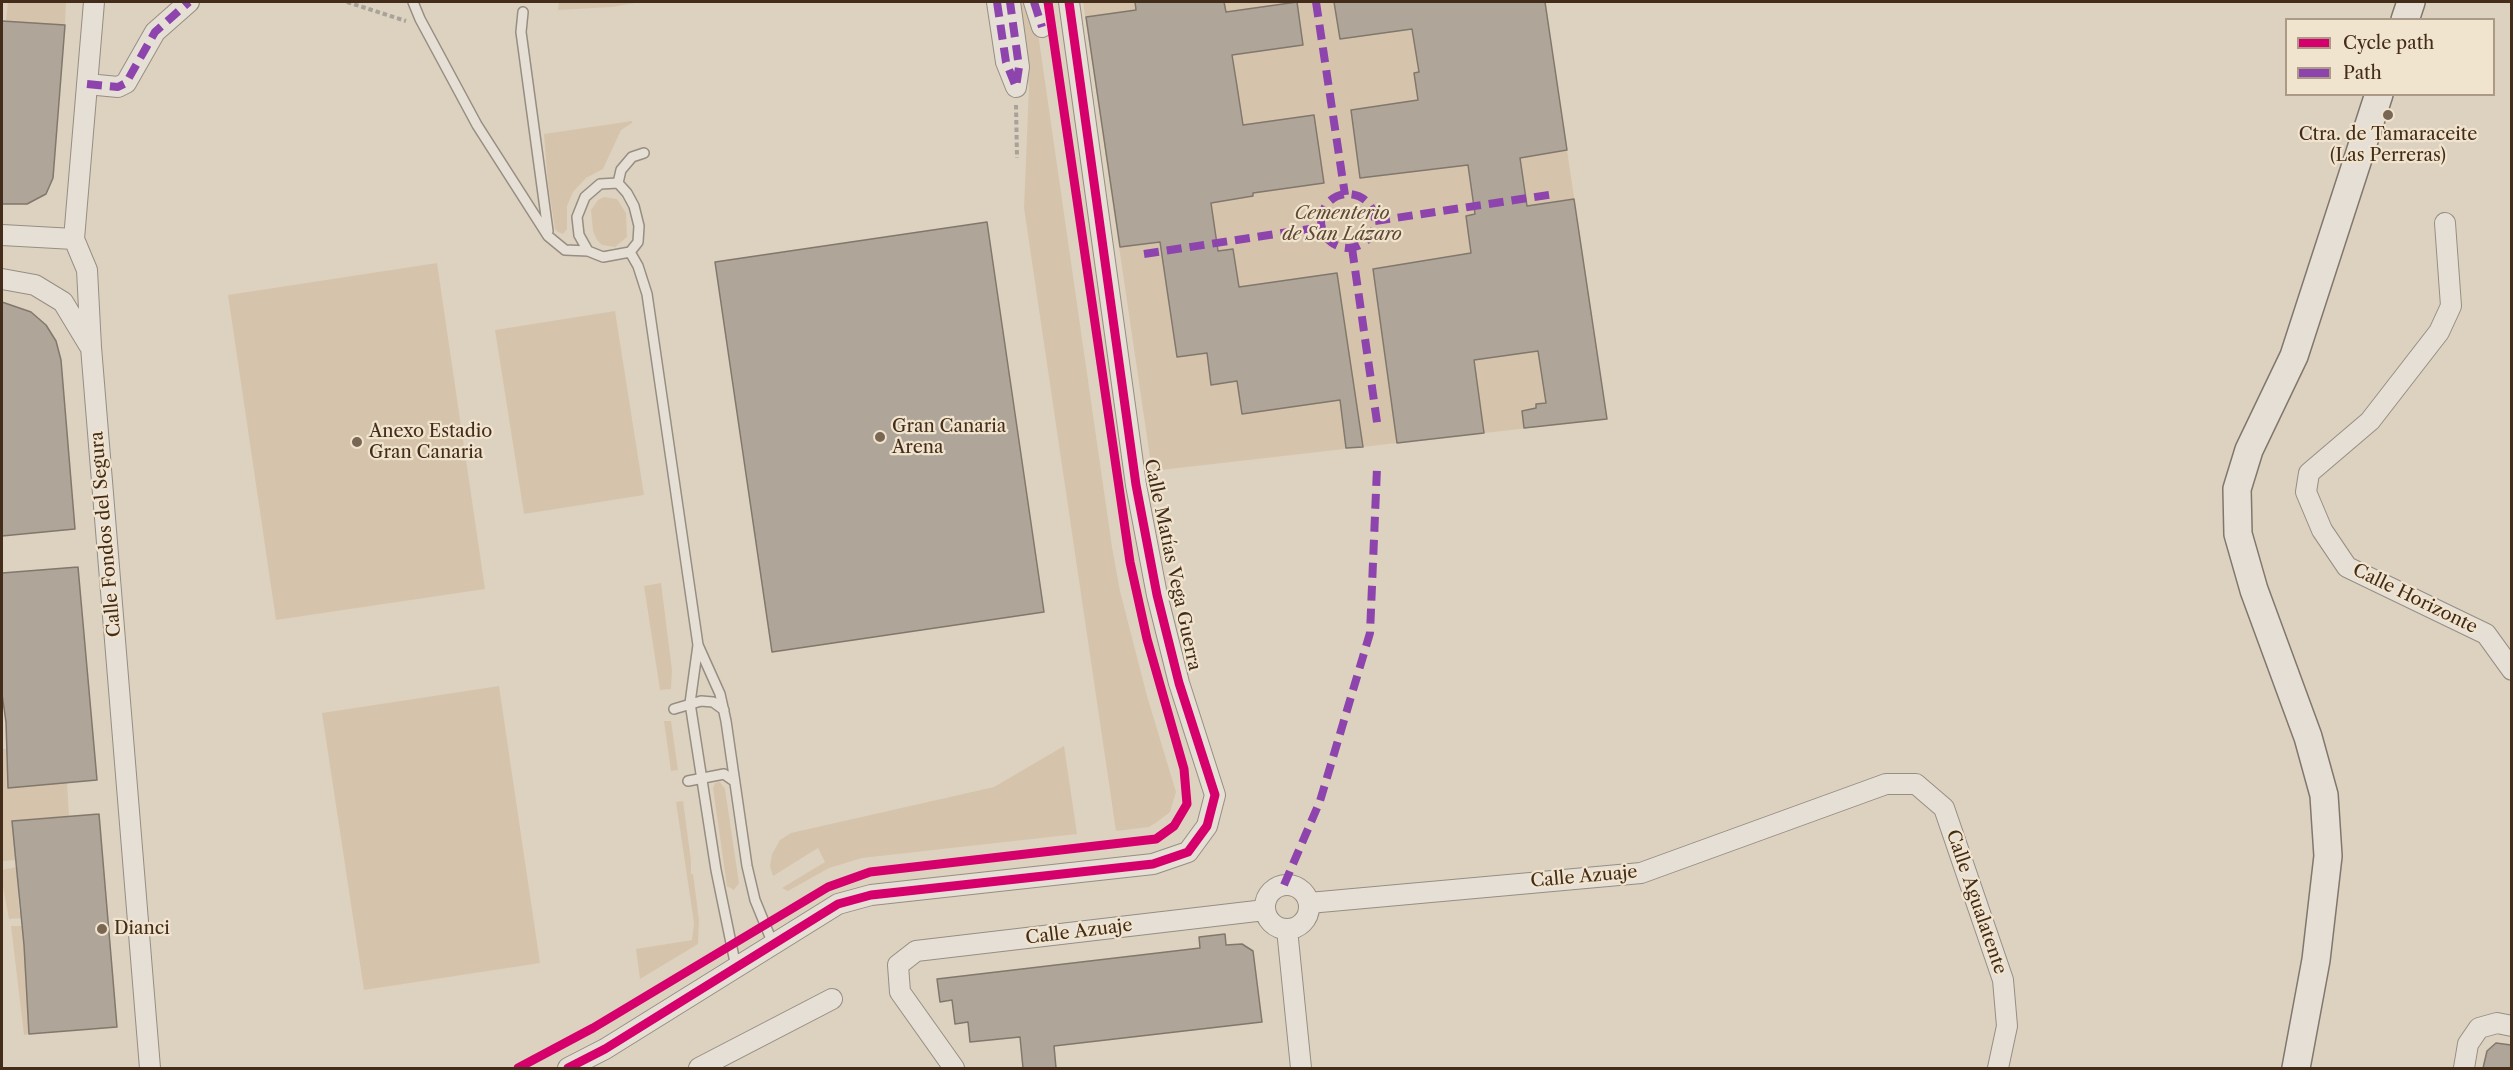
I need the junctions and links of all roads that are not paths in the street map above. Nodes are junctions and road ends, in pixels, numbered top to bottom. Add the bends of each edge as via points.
1 (94, 2) edge
2 (189, 2) edge
3 (412, 2) edge
4 (997, 2) edge
5 (1010, 2) edge
6 (1034, 2) edge
7 (1069, 2) edge
8 (2411, 2) edge
9 (524, 12) dead end
10 (2406, 18) edge
11 (1042, 27) dead end
12 (87, 84) junction
13 (2378, 96) edge
14 (644, 153) dead end
15 (618, 183) junction
16 (2445, 223) dead end
17 (2, 235) edge
18 (548, 236) junction
19 (74, 239) junction
20 (588, 251) junction
21 (630, 252) junction
22 (2, 279) edge
23 (91, 347) junction
24 (698, 645) junction
25 (2511, 670) edge
26 (690, 703) junction
27 (674, 710) dead end
28 (724, 710) junction
29 (703, 777) junction
30 (688, 781) dead end
31 (734, 781) junction
32 (1916, 784) joint
33 (1309, 903) junction
34 (1265, 910) junction
35 (1287, 929) junction
36 (773, 944) junction
37 (736, 967) junction
38 (832, 999) dead end
39 (2511, 1026) edge
40 (150, 1068) edge
41 (568, 1068) edge
42 (699, 1068) edge
43 (954, 1068) edge
44 (1301, 1068) edge
45 (1998, 1068) edge
46 (2296, 1068) edge
47 (2463, 1068) edge

1 - 12 street, Calle Fondos del Segura
2 - 12 street via 155,32 126,83 118,87
3 - 18 lane via 477,125
4 - 5 street via 1006,62 1016,87 1019,67
6 - 11 street
7 - 36 street, Calle Matías Vega Guerra via 1136,484 1179,684 1215,795 1207,826 1188,852 1153,864 871,895 838,904
8 - 10 main road
9 - 18 lane via 521,32
12 - 19 street, Calle Fondos del Segura
13 - 46 main road via 2294,356 2249,450 2237,489 2238,534 2324,795 2328,855 2316,960
14 - 15 lane via 632,157 621,170
15 - 20 lane via 600,184 585,197 577,218 579,235
15 - 21 lane via 631,200 639,226 638,242
16 - 25 street, Calle Horizonte via 2451,306 2439,332 2370,421 2309,473 2306,492 2322,530 2347,567 2486,634
17 - 19 street
18 - 20 lane via 565,250
19 - 23 street, Calle Fondos del Segura via 87,270
20 - 21 lane via 603,257
21 - 24 lane via 647,294
22 - 23 street via 35,285 63,302
23 - 40 street, Calle Fondos del Segura
24 - 26 lane
24 - 28 lane
26 - 27 lane
26 - 28 lane via 713,702
26 - 29 lane
28 - 31 lane
29 - 30 lane
29 - 31 lane via 724,774
29 - 37 lane via 716,870
31 - 36 lane via 754,900
32 - 33 street, Calle Azuaje via 1886,784 1641,873
32 - 45 street, Calle Agualatente via 1944,808 2003,980 2007,1026
33 - 34 street via 1297,887 1284,885 1271,891
33 - 35 street via 1302,924
34 - 35 street via 1275,926
34 - 43 street, Calle Azuaje via 916,951 898,965 900,992
35 - 44 street
36 - 37 street, Calle Matías Vega Guerra
37 - 41 street, Calle Matías Vega Guerra
38 - 42 street
39 - 47 street via 2497,1023 2479,1028 2468,1044

